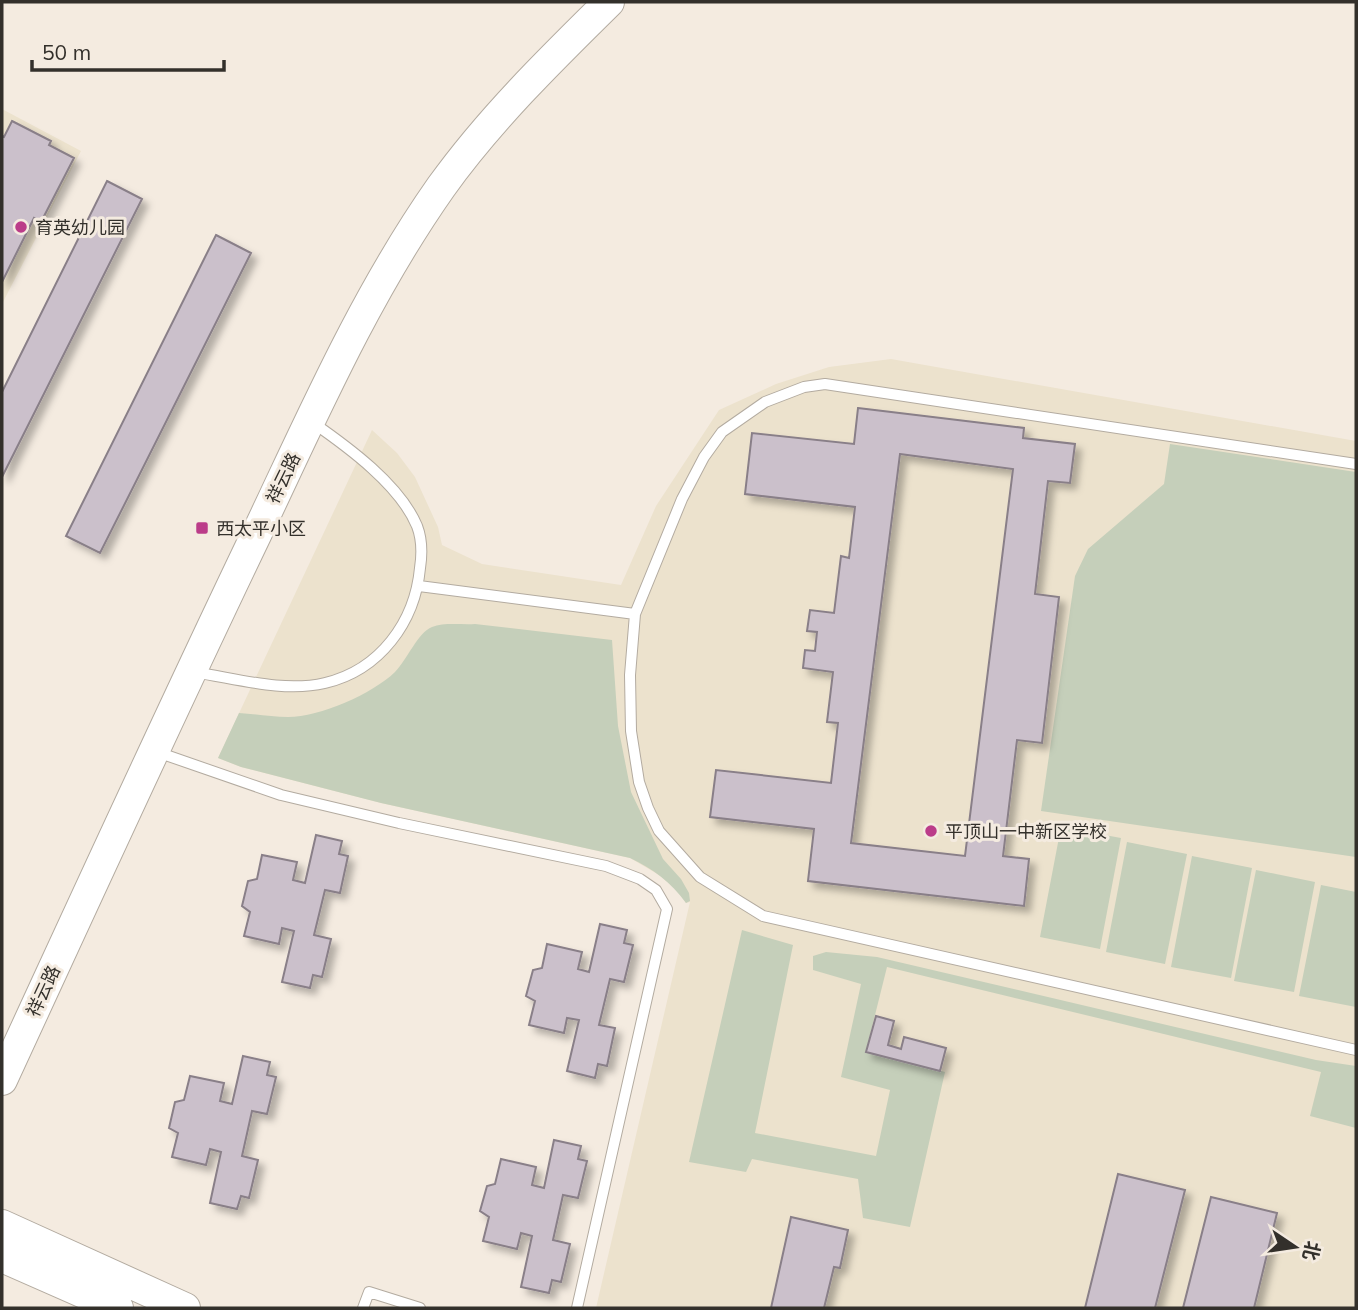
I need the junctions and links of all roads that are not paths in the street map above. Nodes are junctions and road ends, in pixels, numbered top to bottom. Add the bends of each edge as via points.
1 (608, 2) edge
2 (310, 421) junction
3 (1356, 464) edge
4 (419, 586) junction
5 (635, 614) junction
6 (191, 671) junction
7 (154, 751) junction
8 (1356, 1050) edge
9 (2, 1080) edge
10 (2, 1225) edge
11 (2, 1257) edge
12 (118, 1308) edge
13 (185, 1308) edge
14 (363, 1308) edge
15 (420, 1308) edge
16 (576, 1308) edge

1 - 2 main road, 祥云路 via 530,82 442,185 372,299
2 - 4 lane via 343,443 400,500 417,527 422,553
2 - 6 main road, 祥云路
3 - 5 lane via 825,384 804,387 765,402 722,432 682,499
4 - 5 lane
4 - 6 lane via 397,636 348,676 297,686
5 - 8 lane via 631,731 639,782 665,839 700,877 728,895 763,916
6 - 7 main road, 祥云路
7 - 9 main road, 祥云路
7 - 16 lane via 281,794 606,866 640,878 656,890 667,909
10 - 13 main road
11 - 12 main road
14 - 15 lane via 369,1292

